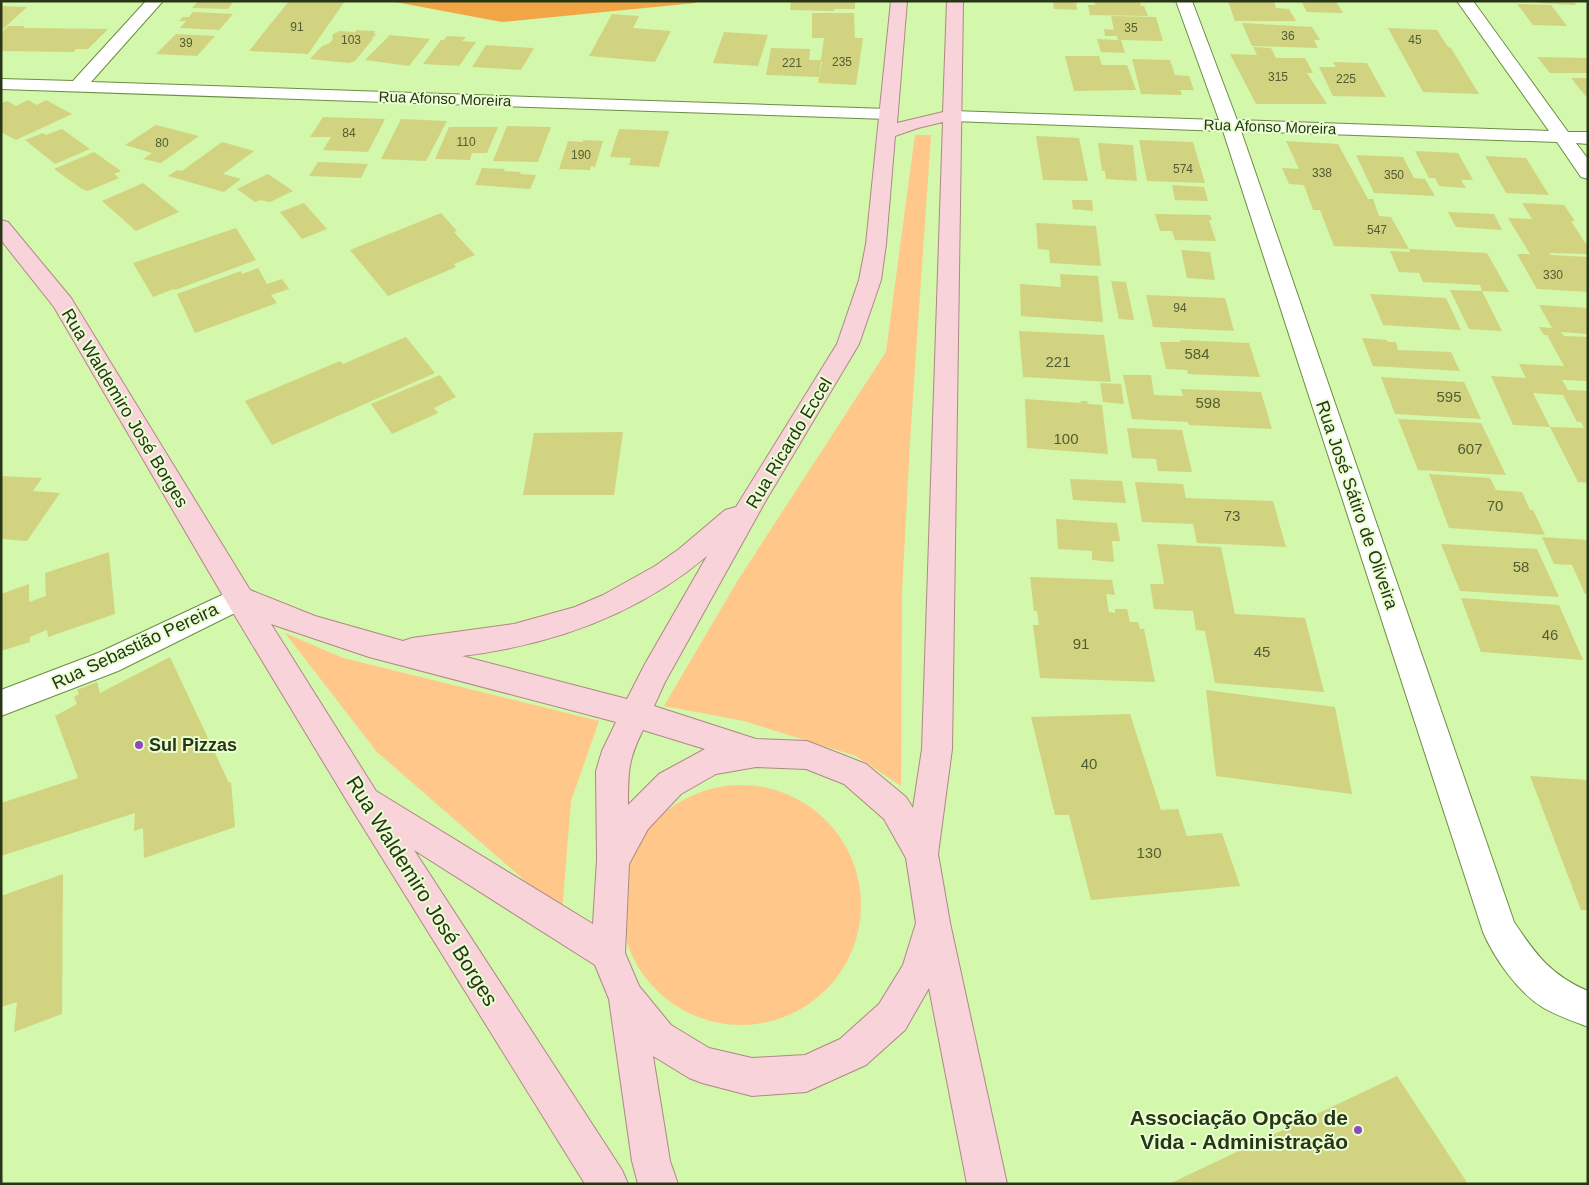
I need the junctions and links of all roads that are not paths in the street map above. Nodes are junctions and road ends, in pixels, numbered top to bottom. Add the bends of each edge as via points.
1 (155, 1) edge
2 (899, 1) edge
3 (955, 1) edge
4 (1184, 1) edge
5 (1465, 1) edge
6 (1, 84) edge
7 (78, 86) junction
8 (953, 116) junction
9 (887, 123) junction
10 (1230, 125) junction
11 (1563, 137) junction
12 (1588, 138) edge
13 (1588, 173) edge
14 (1, 226) edge
15 (756, 495) junction
16 (239, 598) junction
17 (395, 652) junction
18 (1, 703) edge
19 (634, 714) junction
20 (756, 753) junction
21 (364, 800) junction
22 (922, 854) junction
23 (613, 861) junction
24 (933, 923) junction
25 (608, 953) junction
26 (626, 998) junction
27 (1588, 1009) edge
28 (608, 1184) edge
29 (658, 1184) edge
30 (987, 1184) edge

1 - 7 street
2 - 9 main road, Rua Ricardo Eccel
3 - 8 main road
4 - 10 street, Rua José Sátiro de Oliveira
5 - 11 street
6 - 7 street, Rua Afonso Moreira
7 - 9 street, Rua Afonso Moreira
8 - 9 main road via 908,124
8 - 10 street, Rua Afonso Moreira
8 - 22 main road via 937,749
9 - 15 main road, Rua Ricardo Eccel via 876,244 860,313 848,344
10 - 11 street, Rua Afonso Moreira
10 - 27 street, Rua José Sátiro de Oliveira via 1500,932 1522,965 1554,994
11 - 12 street, Rua Afonso Moreira
11 - 13 street
14 - 16 main road, Rua Waldemiro José Borges via 63,303
15 - 17 main road via 709,541 626,598 528,633
15 - 19 main road, Rua Ricardo Eccel
16 - 17 main road via 295,621
16 - 18 street, Rua Sebastião Pereira via 108,662
16 - 21 main road, Rua Waldemiro José Borges
17 - 19 main road
19 - 20 main road
19 - 23 main road, Rua Ricardo Eccel via 617,751 612,771
20 - 22 main road via 807,755 855,774 895,808
20 - 23 main road via 711,761 670,784 637,818
21 - 25 main road
21 - 28 main road, Rua Waldemiro José Borges
22 - 24 main road
23 - 25 main road, Rua Ricardo Eccel
24 - 26 main road via 918,973 892,1017 853,1052 806,1073 752,1077 702,1065 658,1038
24 - 30 main road
25 - 26 main road
26 - 29 main road via 651,1161

